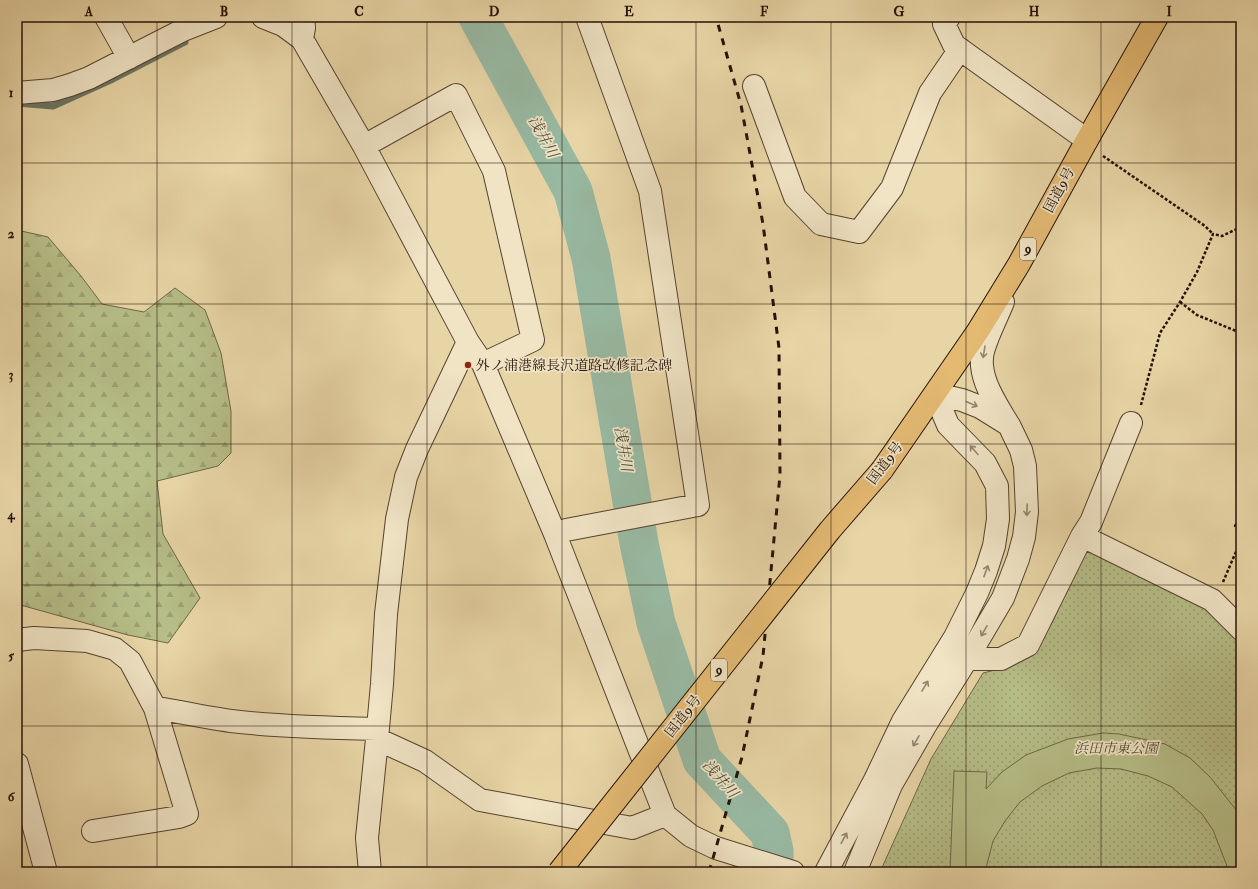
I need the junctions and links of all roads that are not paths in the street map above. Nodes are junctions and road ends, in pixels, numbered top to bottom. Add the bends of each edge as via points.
1 (106, 17) edge
2 (216, 17) edge
3 (263, 17) edge
4 (303, 17) edge
5 (587, 17) edge
6 (949, 17) edge
7 (1157, 17) edge
8 (302, 39) junction
9 (960, 49) junction
10 (129, 58) junction
11 (754, 86) dead end
12 (17, 93) edge
13 (1086, 140) junction
14 (364, 146) junction
15 (1019, 264) junction
16 (468, 342) junction
17 (483, 364) junction
18 (935, 394) junction
19 (1131, 423) road end
20 (1009, 425) junction
21 (555, 534) junction
22 (1082, 536) junction
23 (1241, 630) edge
24 (17, 640) edge
25 (967, 659) junction
26 (155, 708) junction
27 (377, 734) junction
28 (17, 764) edge
29 (664, 815) junction
30 (93, 831) dead end
31 (46, 872) edge
32 (370, 872) edge
33 (559, 872) edge
34 (791, 872) edge
35 (826, 872) edge
36 (855, 872) edge

1 - 10 street
2 - 10 street via 183,30
3 - 8 street via 283,25
4 - 8 street
5 - 21 street via 650,191 698,504
6 - 9 street via 944,24 954,45
7 - 13 highway, 国道9号 / 9
8 - 14 street
9 - 11 street via 930,93 892,188 859,232 821,224 796,197
9 - 13 street
10 - 12 street via 70,85 53,90
13 - 15 highway, 国道9号 / 9
14 - 16 street
14 - 17 street via 456,95 494,171 533,340
15 - 18 highway, 国道9号 / 9
15 -> 20 street via 983,349 982,367 990,393
16 - 17 street
16 - 27 street via 406,477 397,519 386,614
17 - 21 street
18 -> 20 street via 980,407
18 - 33 highway, 国道9号 / 9, bridge via 882,470 830,530
35 -> 18 street via 903,721 974,599 994,546 998,518 997,486 985,463 948,425
19 - 22 street via 1091,522
20 -> 25 street via 1021,450 1025,466 1027,512 1024,537 1003,598
21 - 29 street
22 - 23 street via 1212,600
22 - 25 street via 1028,645 1001,659
24 - 26 street via 34,638 87,642 115,649 130,661
25 -> 36 street via 924,726 891,785
26 - 27 street via 238,722
26 - 30 street via 187,814
27 - 29 street via 425,761 480,800 632,828
27 - 32 street via 367,838
28 - 31 street
29 - 34 street via 691,836 716,848

